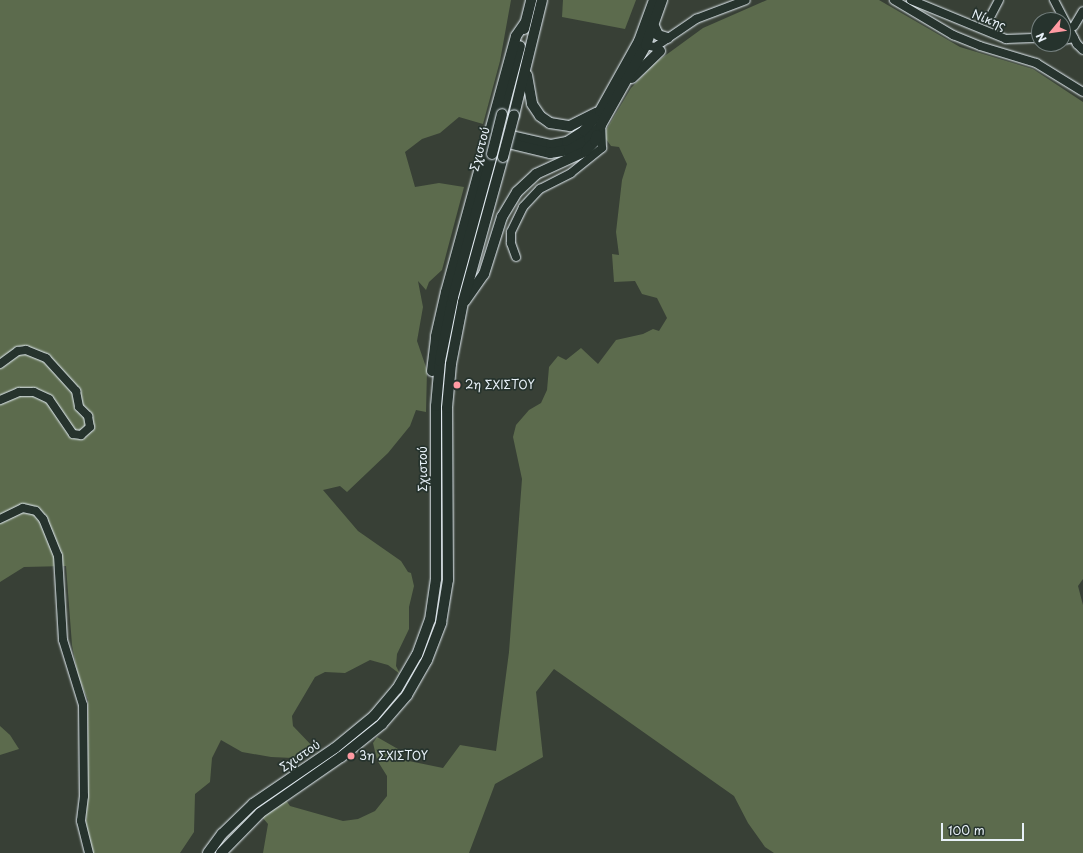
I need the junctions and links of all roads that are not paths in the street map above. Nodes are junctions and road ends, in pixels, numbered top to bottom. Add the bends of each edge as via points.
1 (530, 0) edge
2 (542, 0) edge
3 (654, 0) edge
4 (662, 0) edge
5 (746, 0) edge
6 (894, 0) edge
7 (910, 0) edge
8 (999, 0) edge
9 (1054, 0) edge
10 (1083, 11) edge
11 (989, 19) dead end
12 (525, 23) junction
13 (654, 26) junction
14 (1074, 26) dead end
15 (671, 36) junction
16 (1031, 38) edge
17 (1074, 38) junction
18 (1071, 39) edge
19 (646, 45) junction
20 (1083, 50) edge
21 (660, 51) junction
22 (641, 54) junction
23 (527, 69) junction
24 (621, 89) junction
25 (1083, 92) edge
26 (600, 111) junction
27 (599, 128) junction
28 (489, 135) junction
29 (516, 257) dead end
30 (463, 302) junction
31 (0, 364) edge
32 (0, 400) edge
33 (436, 406) junction
34 (0, 519) edge
35 (89, 853) edge
36 (208, 853) edge
37 (221, 853) edge

1 - 12 main road, Σχιστού
2 - 23 main road, Σχιστού
3 - 26 main road via 639,41
4 - 13 main road
5 - 15 street via 696,19
6 - 25 street via 953,35 1036,63
7 - 16 street, Νίκης via 1006,40
8 - 11 street
9 - 17 street
10 - 14 street
12 - 28 main road via 516,36
12 - 33 main road, Σχιστού, bridge via 449,315 440,362
13 - 15 main road via 658,35
13 - 19 main road
15 - 19 street via 655,47
15 - 21 street
17 - 18 street
17 - 20 street
19 - 22 main road
21 - 22 street via 649,57
21 - 24 main road
22 - 24 main road
23 - 26 main road via 532,104 540,116 550,123 570,126
23 - 30 main road, Σχιστού, bridge
24 - 27 main road
26 - 28 main road via 584,132 562,144 537,143
27 - 28 main road via 581,144 557,152 542,152
27 - 29 street via 602,148 571,174 540,189 523,207 511,232 511,243
27 - 30 main road via 596,141 586,151 536,174 517,192 502,217 484,274
28 - 33 main road via 436,336 432,375
30 - 37 main road, Σχιστού via 450,369 447,408 448,580 441,623 427,660 407,695 382,724 345,755 260,813
31 - 32 street via 18,351 26,350 46,358 76,391 79,407 88,416 90,427 81,435 73,434 49,399 34,392 19,392
33 - 36 main road, Σχιστού via 436,580 430,620 417,655 397,690 374,716 335,748 253,804 222,834
34 - 35 street via 23,508 36,511 44,519 58,556 63,640 83,705 84,796 81,822

